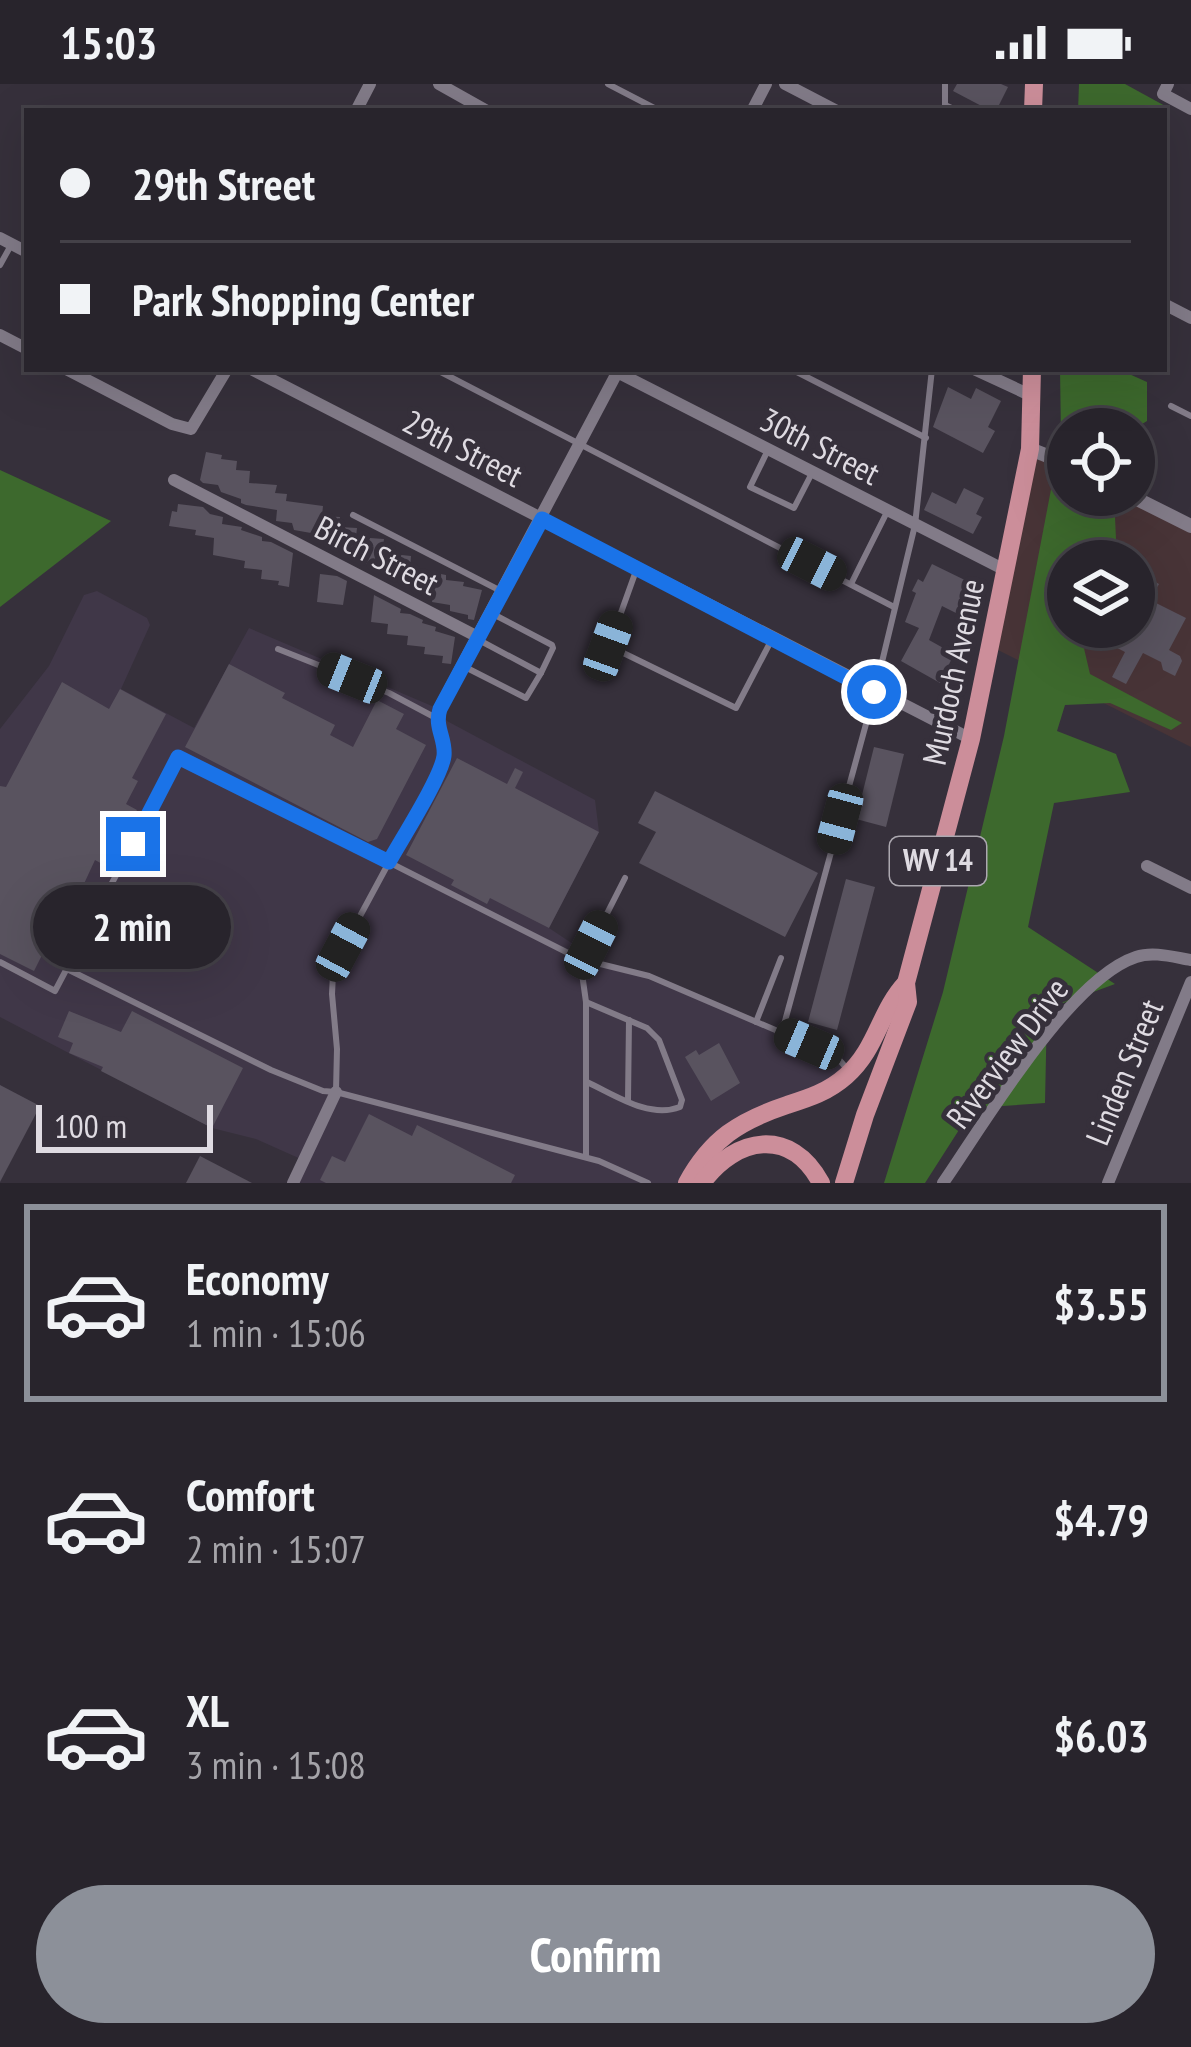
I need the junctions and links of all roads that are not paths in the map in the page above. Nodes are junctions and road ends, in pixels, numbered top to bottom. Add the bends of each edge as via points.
1 (439, 84) edge
2 (608, 84) edge
3 (785, 84) edge
4 (945, 84) edge
5 (1165, 89) edge
6 (483, 108) edge
7 (654, 108) edge
8 (831, 108) edge
9 (945, 108) edge
10 (1191, 109) edge
11 (6, 241) edge
12 (0, 265) edge
13 (72, 372) edge
14 (224, 372) edge
15 (257, 372) edge
16 (441, 372) edge
17 (614, 372) edge
18 (619, 372) edge
19 (797, 372) edge
20 (932, 372) edge
21 (980, 372) edge
22 (1032, 372) edge
23 (1032, 396) junction
24 (1171, 406) dead end
25 (1191, 416) edge
26 (926, 438) junction
27 (580, 444) junction
28 (1030, 449) junction
29 (768, 450) junction
30 (1047, 456) edge
31 (812, 472) junction
32 (174, 480) dead end
33 (1155, 508) edge
34 (887, 511) junction
35 (353, 515) dead end
36 (542, 519) junction
37 (915, 525) junction
38 (1191, 526) edge
39 (637, 568) junction
40 (1005, 570) junction
41 (851, 584) junction
42 (502, 592) junction
43 (894, 607) junction
44 (491, 613) junction
45 (477, 638) junction
46 (772, 639) junction
47 (278, 649) dead end
48 (463, 666) junction
49 (541, 673) junction
50 (874, 692) junction
51 (436, 718) junction
52 (971, 739) junction
53 (389, 862) junction
54 (1147, 866) dead end
55 (625, 878) dead end
56 (1191, 888) edge
57 (781, 958) dead end
58 (580, 959) junction
59 (1191, 960) edge
60 (0, 962) edge
61 (67, 969) junction
62 (1191, 982) edge
63 (906, 983) junction
64 (586, 1002) junction
65 (629, 1020) junction
66 (756, 1022) junction
67 (782, 1033) junction
68 (850, 1072) junction
69 (585, 1082) junction
70 (336, 1092) junction
71 (628, 1102) junction
72 (866, 1115) junction
73 (586, 1157) junction
74 (293, 1183) edge
75 (648, 1183) edge
76 (687, 1183) edge
77 (702, 1183) edge
78 (821, 1183) edge
79 (844, 1183) edge
80 (944, 1183) edge
81 (1108, 1183) edge

1 - 6 street
2 - 7 lane
3 - 8 street
4 - 9 lane
5 - 10 street
11 - 12 lane
13 - 14 street via 191,429
15 - 36 street, 29th Street
16 - 27 lane
17 - 27 street
18 - 29 street, 30th Street
19 - 26 lane
20 - 26 lane
21 - 23 street
22 - 23 main road, Murdoch Avenue / WV 14
23 - 28 main road, Murdoch Avenue / WV 14
24 - 25 lane
26 - 37 lane
27 - 36 street
27 - 41 lane
28 - 30 street
28 - 40 main road, Murdoch Avenue / WV 14
29 - 31 street, 30th Street
29 - 31 lane via 751,487 794,508
31 - 34 street, 30th Street
32 - 45 street, Birch Street
33 - 38 street
34 - 37 street, 30th Street
34 - 41 lane
35 - 42 lane
36 - 39 street, 29th Street
36 - 42 street
37 - 40 street, 30th Street
37 - 43 lane
39 - 46 street, 29th Street
39 - 46 lane via 608,646 736,708
40 - 52 main road, Murdoch Avenue / WV 14
41 - 43 lane
42 - 44 street
43 - 50 lane
44 - 45 street
44 - 49 lane via 552,645
45 - 48 street
45 - 49 lane
46 - 50 street, 29th Street
47 - 51 lane
48 - 49 lane via 526,698
48 - 51 street
50 - 52 street, 29th Street
50 - 67 lane
51 - 53 street via 442,765
52 - 63 main road, Murdoch Avenue / WV 14
53 - 58 lane
53 - 61 lane via 178,757
53 - 70 lane via 333,974
54 - 56 street
55 - 58 lane
57 - 66 lane
58 - 64 lane
58 - 66 lane via 649,976
59 - 80 street, Riverview Drive via 1150,954 1103,975 1029,1057
60 - 61 lane via 56,991
61 - 70 lane via 271,1070
62 - 81 street, Linden Street
63 - 68 main road, Murdoch Avenue / WV 14
63 - 72 main road, Murdoch Avenue / WV 14 via 908,1003
64 - 65 lane
64 - 69 lane
65 - 71 lane
65 - 71 lane via 659,1040 682,1100 674,1111
66 - 67 lane
67 - 68 lane via 836,1056
68 - 72 main road
68 - 76 main road, WV 14 via 807,1100 734,1128
69 - 71 lane
69 - 73 lane
70 - 73 lane
70 - 74 street
72 - 79 main road, Murdoch Avenue / WV 14
73 - 75 lane
77 - 78 main road via 727,1155 771,1144 798,1154

